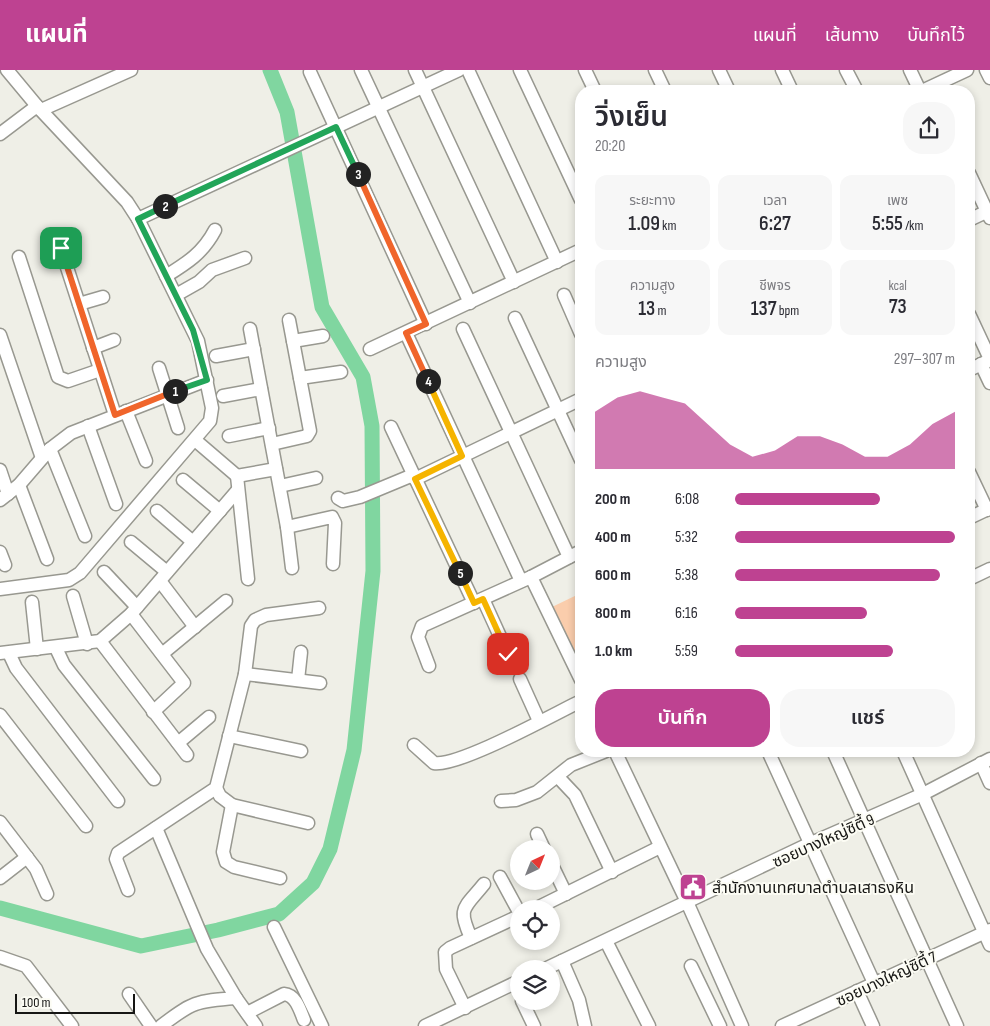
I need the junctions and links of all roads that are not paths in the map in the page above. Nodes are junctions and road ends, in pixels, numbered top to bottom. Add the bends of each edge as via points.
1 (7, 70) edge
2 (132, 70) edge
3 (362, 70) edge
4 (415, 70) edge
5 (459, 70) edge
6 (468, 70) edge
7 (520, 70) edge
8 (584, 70) edge
9 (655, 70) edge
10 (719, 70) edge
11 (782, 70) edge
12 (846, 70) edge
13 (910, 70) edge
14 (967, 70) edge
15 (986, 70) edge
16 (310, 72) dead end
17 (990, 78) edge
18 (592, 85) edge
19 (662, 85) edge
20 (726, 85) edge
21 (789, 85) edge
22 (853, 85) edge
23 (921, 85) edge
24 (937, 85) edge
25 (423, 87) junction
26 (39, 108) junction
27 (379, 108) junction
28 (336, 127) junction
29 (0, 134) edge
30 (975, 185) edge
31 (575, 187) edge
32 (989, 213) edge
33 (975, 218) edge
34 (138, 219) junction
35 (215, 230) dead end
36 (61, 248) dead end
37 (200, 253) junction
38 (575, 253) edge
39 (20, 257) dead end
40 (245, 258) dead end
41 (558, 262) junction
42 (212, 270) junction
43 (166, 276) junction
44 (514, 282) junction
45 (176, 295) junction
46 (564, 295) dead end
47 (103, 297) dead end
48 (470, 302) junction
49 (79, 304) junction
50 (515, 318) dead end
51 (289, 320) dead end
52 (575, 320) edge
53 (426, 324) junction
54 (250, 329) dead end
55 (463, 329) dead end
56 (975, 330) edge
57 (406, 333) junction
58 (0, 335) edge
59 (323, 336) dead end
60 (114, 340) dead end
61 (293, 341) junction
62 (93, 348) junction
63 (254, 349) junction
64 (370, 349) dead end
65 (216, 356) dead end
66 (987, 361) edge
67 (975, 367) edge
68 (158, 368) dead end
69 (100, 370) junction
70 (342, 372) dead end
71 (300, 378) junction
72 (207, 380) junction
73 (990, 383) edge
74 (261, 389) junction
75 (167, 394) junction
76 (223, 396) dead end
77 (575, 402) edge
78 (558, 410) junction
79 (120, 413) junction
80 (88, 426) junction
81 (391, 427) dead end
82 (178, 428) dead end
83 (269, 428) junction
84 (510, 433) junction
85 (229, 436) dead end
86 (195, 440) junction
87 (272, 444) junction
88 (575, 447) edge
89 (46, 454) junction
90 (462, 456) junction
91 (146, 461) dead end
92 (276, 469) junction
93 (0, 470) edge
94 (237, 476) junction
95 (414, 477) junction
96 (316, 478) dead end
97 (183, 480) dead end
98 (975, 484) edge
99 (19, 485) junction
100 (280, 486) junction
101 (237, 491) junction
102 (4, 497) edge
103 (338, 498) dead end
104 (116, 504) dead end
105 (988, 509) edge
106 (157, 510) dead end
107 (220, 511) junction
108 (975, 515) edge
109 (287, 526) junction
110 (85, 536) dead end
111 (131, 542) dead end
112 (193, 542) junction
113 (0, 552) edge
114 (575, 554) edge
115 (568, 557) junction
116 (47, 559) dead end
117 (333, 564) dead end
118 (5, 565) dead end
119 (292, 568) dead end
120 (990, 569) edge
121 (104, 572) dead end
122 (163, 576) junction
123 (975, 576) edge
124 (248, 579) dead end
125 (526, 579) junction
126 (0, 589) edge
127 (72, 596) dead end
128 (226, 601) dead end
129 (478, 601) junction
130 (32, 602) dead end
131 (320, 608) dead end
132 (134, 611) junction
133 (195, 627) junction
134 (93, 642) junction
135 (56, 648) junction
136 (37, 649) junction
137 (301, 652) dead end
138 (4, 653) edge
139 (162, 654) junction
140 (508, 654) dead end
141 (429, 666) dead end
142 (575, 669) edge
143 (245, 674) junction
144 (520, 679) dead end
145 (298, 680) junction
146 (320, 683) dead end
147 (575, 704) edge
148 (154, 712) junction
149 (0, 715) edge
150 (209, 718) dead end
151 (539, 721) junction
152 (230, 736) junction
153 (178, 743) junction
154 (414, 746) dead end
155 (302, 751) dead end
156 (186, 755) dead end
157 (591, 757) edge
158 (618, 757) edge
159 (771, 757) edge
160 (836, 757) edge
161 (906, 757) edge
162 (986, 761) edge
163 (558, 777) junction
164 (154, 779) dead end
165 (990, 783) edge
166 (216, 788) junction
167 (923, 794) junction
168 (118, 801) dead end
169 (502, 801) dead end
170 (232, 806) junction
171 (865, 821) junction
172 (308, 823) dead end
173 (1, 825) edge
174 (86, 826) dead end
175 (156, 828) junction
176 (537, 834) dead end
177 (540, 840) edge
178 (811, 844) junction
179 (660, 847) junction
180 (27, 857) junction
181 (612, 872) junction
182 (500, 876) dead end
183 (0, 878) edge
184 (280, 878) dead end
185 (560, 882) edge
186 (484, 884) dead end
187 (128, 890) dead end
188 (47, 894) dead end
189 (566, 894) junction
190 (513, 900) edge
191 (553, 900) edge
192 (687, 902) junction
193 (510, 920) edge
194 (274, 927) dead end
195 (987, 931) edge
196 (472, 938) junction
197 (606, 941) junction
198 (990, 945) edge
199 (0, 957) edge
200 (927, 959) junction
201 (562, 961) joint
202 (691, 966) dead end
203 (874, 983) junction
204 (510, 990) edge
205 (857, 991) junction
206 (129, 994) dead end
207 (236, 998) junction
208 (464, 1008) junction
209 (526, 1010) edge
210 (247, 1013) junction
211 (304, 1020) dead end
212 (72, 1026) edge
213 (152, 1026) edge
214 (161, 1026) edge
215 (256, 1026) edge
216 (322, 1026) edge
217 (425, 1026) edge
218 (534, 1026) edge
219 (585, 1026) edge
220 (649, 1026) edge
221 (720, 1026) edge
222 (742, 1026) edge
223 (782, 1026) edge
224 (873, 1026) edge
225 (958, 1026) edge

1 - 26 street
2 - 26 street
3 - 27 street
4 - 25 street
5 - 25 street
6 - 41 street
7 - 31 street
8 - 18 street
9 - 19 street
10 - 20 street
11 - 21 street
12 - 22 street
13 - 23 street
14 - 24 street
15 - 17 street
16 - 28 street
25 - 27 street
25 - 44 street
26 - 29 street
26 - 34 street via 127,202
27 - 28 street
27 - 48 street
28 - 34 street
28 - 53 street
30 - 32 street
32 - 33 street
34 - 43 street
35 - 37 street
36 - 49 street
37 - 42 street
37 - 43 street
38 - 41 street
39 - 69 street via 58,377 68,381
40 - 42 street
41 - 44 street
42 - 45 street
43 - 45 street
44 - 48 street
45 - 72 street via 198,341
46 - 52 street
47 - 49 street
48 - 53 street
49 - 62 street
50 - 78 street
51 - 61 street
53 - 57 street
54 - 63 street
55 - 84 street
56 - 66 street
57 - 64 street
57 - 90 street
58 - 89 street
59 - 61 street
60 - 62 street
61 - 71 street
62 - 69 street
63 - 65 street
63 - 74 street
66 - 67 street
66 - 73 street
68 - 75 street
69 - 79 street
70 - 71 street
71 - 87 street via 310,434
72 - 75 street
72 - 86 street via 212,416
74 - 76 street
74 - 83 street
75 - 79 street
75 - 82 street
77 - 78 street
78 - 84 street
78 - 88 street
79 - 80 street
79 - 91 street
80 - 89 street via 71,433
80 - 104 street
81 - 95 street
83 - 85 street
83 - 87 street
84 - 90 street
84 - 115 street
86 - 94 street
86 - 126 street via 75,578
87 - 92 street
89 - 99 street
89 - 110 street
90 - 95 street
90 - 125 street
92 - 94 street
92 - 100 street
93 - 102 street
94 - 101 street
95 - 103 street via 360,497 343,501
95 - 129 street
96 - 100 street
97 - 107 street
98 - 105 street
99 - 102 street
99 - 116 street
100 - 109 street
101 - 107 street
101 - 124 street
105 - 108 street
106 - 112 street
107 - 112 street
109 - 117 street via 332,517 335,523
109 - 119 street
111 - 122 street
112 - 122 street
113 - 118 street
114 - 115 street
115 - 125 street
120 - 123 street
121 - 132 street
122 - 132 street
122 - 133 street
125 - 129 street
125 - 142 street
127 - 134 street
128 - 133 street
129 - 140 street
129 - 141 street via 422,626 418,637
130 - 136 street
131 - 143 street via 266,615 255,620 251,626
132 - 134 street
132 - 139 street
133 - 139 street
134 - 135 street
134 - 148 street
135 - 136 street
135 - 164 street via 64,665
136 - 138 street
137 - 145 street
138 - 168 street
139 - 148 street via 184,683
143 - 145 street
143 - 152 street
144 - 151 street
145 - 146 street
147 - 151 street
148 - 153 street
149 - 174 street
150 - 153 street
151 - 154 street via 447,762 434,762
152 - 155 street
152 - 166 street
153 - 156 street
157 - 163 street via 571,765
158 - 179 street
159 - 178 street
160 - 171 street
161 - 167 street
162 - 165 street
162 - 167 street, ซอยบางใหญ่ซิตี้ 9
163 - 169 street via 537,792 516,800
163 - 181 street via 575,794
166 - 170 street
166 - 175 street
167 - 171 street, ซอยบางใหญ่ซิตี้ 9
167 - 195 street
170 - 172 street
170 - 184 street via 223,852 226,862 234,867
171 - 178 street, ซอยบางใหญ่ซิตี้ 9
171 - 200 street
173 - 180 street
175 - 187 street via 118,852 116,859
175 - 207 street via 207,949
176 - 177 street
178 - 192 street, ซอยบางใหญ่ซิตี้ 9
178 - 203 street
179 - 181 street
179 - 192 street
180 - 183 street
180 - 188 street
181 - 189 street
182 - 190 street
185 - 189 street
186 - 196 street via 463,912
189 - 191 street
192 - 197 street, ซอยบางใหญ่ซิตี้ 9
192 - 222 street
193 - 196 street
194 - 216 street
195 - 198 street
195 - 200 street, ซอยบางใหญ่ซิตี้ 7
196 - 208 street via 450,948 444,955 446,969
197 - 201 street, ซอยบางใหญ่ซิตี้ 9
197 - 220 street
199 - 212 street via 26,966
200 - 203 street, ซอยบางใหญ่ซิตี้ 7
200 - 225 street
201 - 219 street via 579,1000
202 - 221 street
203 - 205 street, ซอยบางใหญ่ซิตี้ 7
204 - 208 street
205 - 223 street, ซอยบางใหญ่ซิตี้ 7
205 - 224 street
206 - 213 street
207 - 210 street
207 - 214 street via 187,1006
208 - 217 street
209 - 218 street
210 - 211 street via 288,994 295,1000
210 - 215 street

